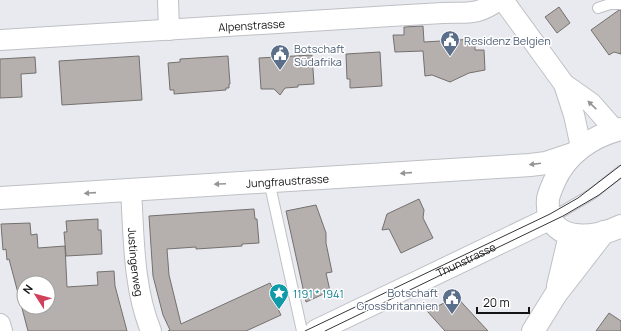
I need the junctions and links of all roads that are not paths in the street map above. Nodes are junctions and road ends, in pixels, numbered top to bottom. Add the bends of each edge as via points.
1 (168, 0) edge
2 (499, 0) edge
3 (503, 0) edge
4 (621, 4) edge
5 (598, 8) dead end
6 (169, 30) junction
7 (0, 40) edge
8 (564, 84) junction
9 (618, 129) edge
10 (577, 151) junction
11 (621, 171) edge
12 (269, 181) junction
13 (131, 190) junction
14 (0, 198) edge
15 (551, 218) junction
16 (612, 229) edge
17 (570, 235) junction
18 (556, 294) junction
19 (0, 324) edge
20 (2, 331) edge
21 (152, 331) edge
22 (302, 331) edge
23 (316, 331) edge
24 (533, 331) edge

1 - 6 street
2 - 6 street, Alpenstrasse via 487,8 470,13
3 - 8 street
4 - 5 lane
6 - 7 street, Alpenstrasse
9 -> 8 street via 591,103
8 - 10 street via 574,115
9 - 10 street via 594,139
10 -> 12 street, Jungfraustrasse via 546,163 530,165
10 - 15 street via 558,172 549,195 548,207
11 - 15 lane via 592,194
12 -> 13 street, Jungfraustrasse
12 - 22 lane
13 -> 14 street, Jungfraustrasse
13 - 21 street, Justingerweg via 136,276 146,318
15 - 17 street via 561,230
15 - 23 street, Thunstrasse
16 - 17 street via 586,236
16 - 18 street
17 - 18 street
18 - 24 street
19 - 20 street

